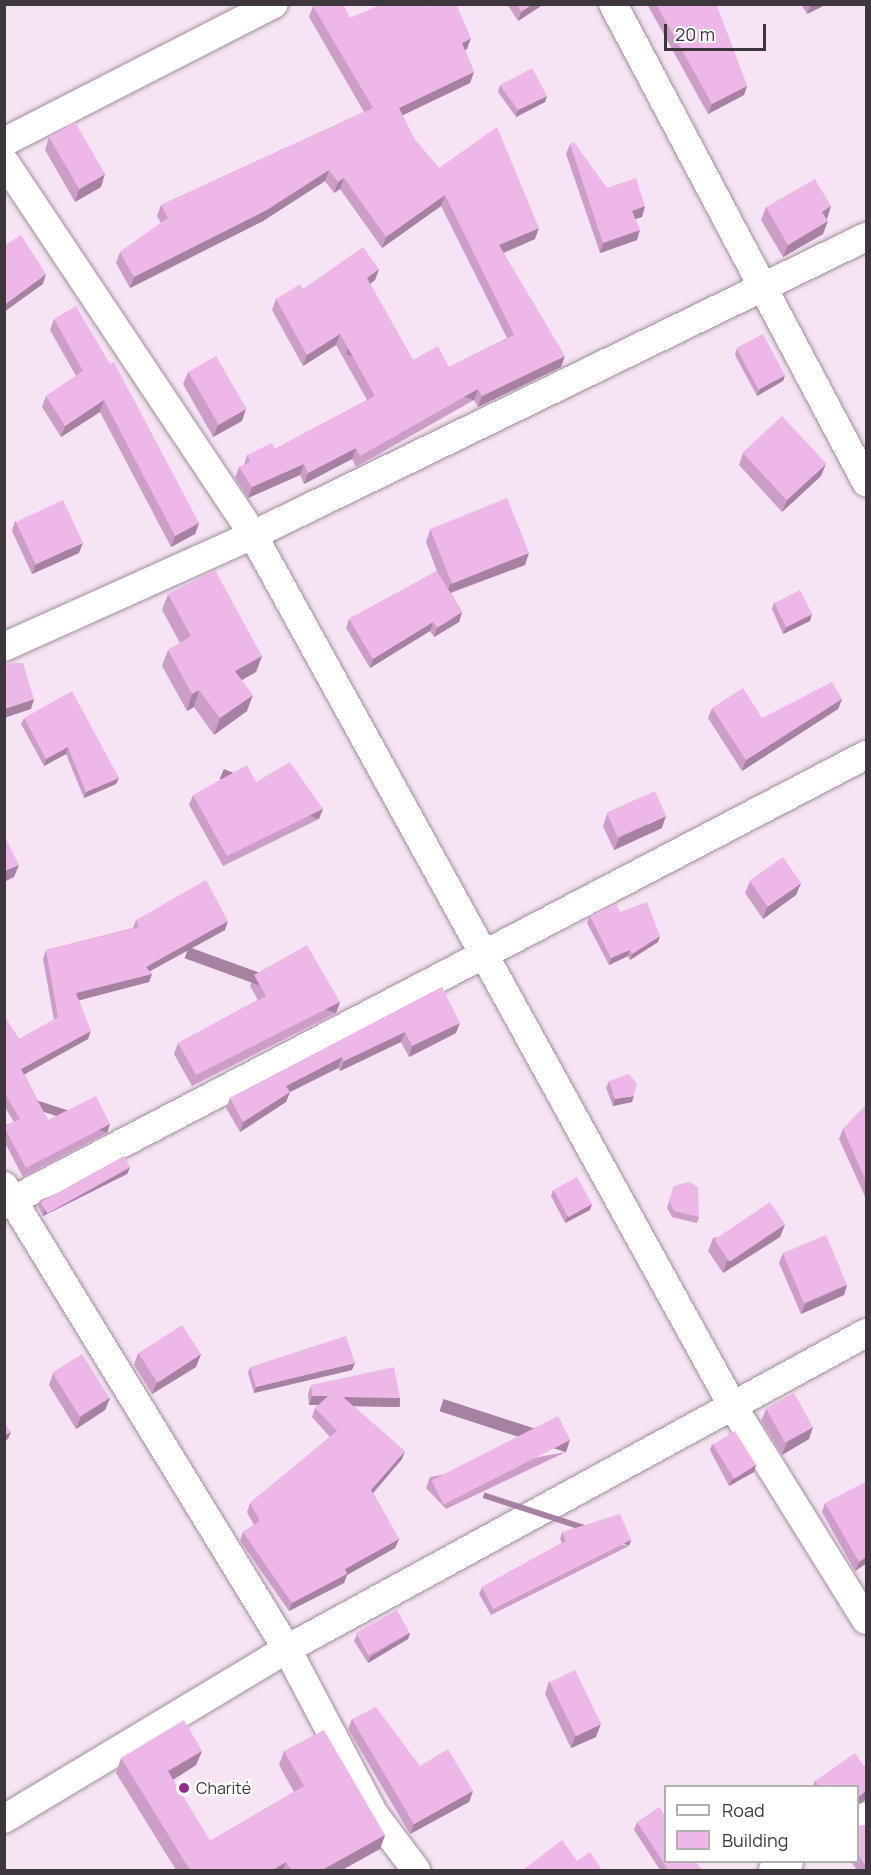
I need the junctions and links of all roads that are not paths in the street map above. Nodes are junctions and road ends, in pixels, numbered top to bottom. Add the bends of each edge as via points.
1 (274, 4) edge
2 (613, 4) edge
3 (4, 142) edge
4 (4, 161) edge
5 (867, 237) edge
6 (761, 285) junction
7 (867, 482) edge
8 (253, 535) junction
9 (4, 647) edge
10 (867, 754) edge
11 (486, 951) junction
12 (7, 1198) edge
13 (867, 1333) edge
14 (732, 1405) junction
15 (867, 1620) edge
16 (288, 1649) junction
17 (4, 1819) edge
18 (787, 1863) edge
19 (416, 1870) edge
20 (773, 1870) edge

1 - 3 street
2 - 6 street
4 - 8 street
5 - 6 street
6 - 7 street
6 - 8 street
8 - 9 street
8 - 11 street
10 - 11 street
11 - 12 street
11 - 14 street
12 - 16 street
13 - 14 street
14 - 15 street
14 - 16 street
16 - 17 street
16 - 19 street via 374,1814
18 - 20 street

